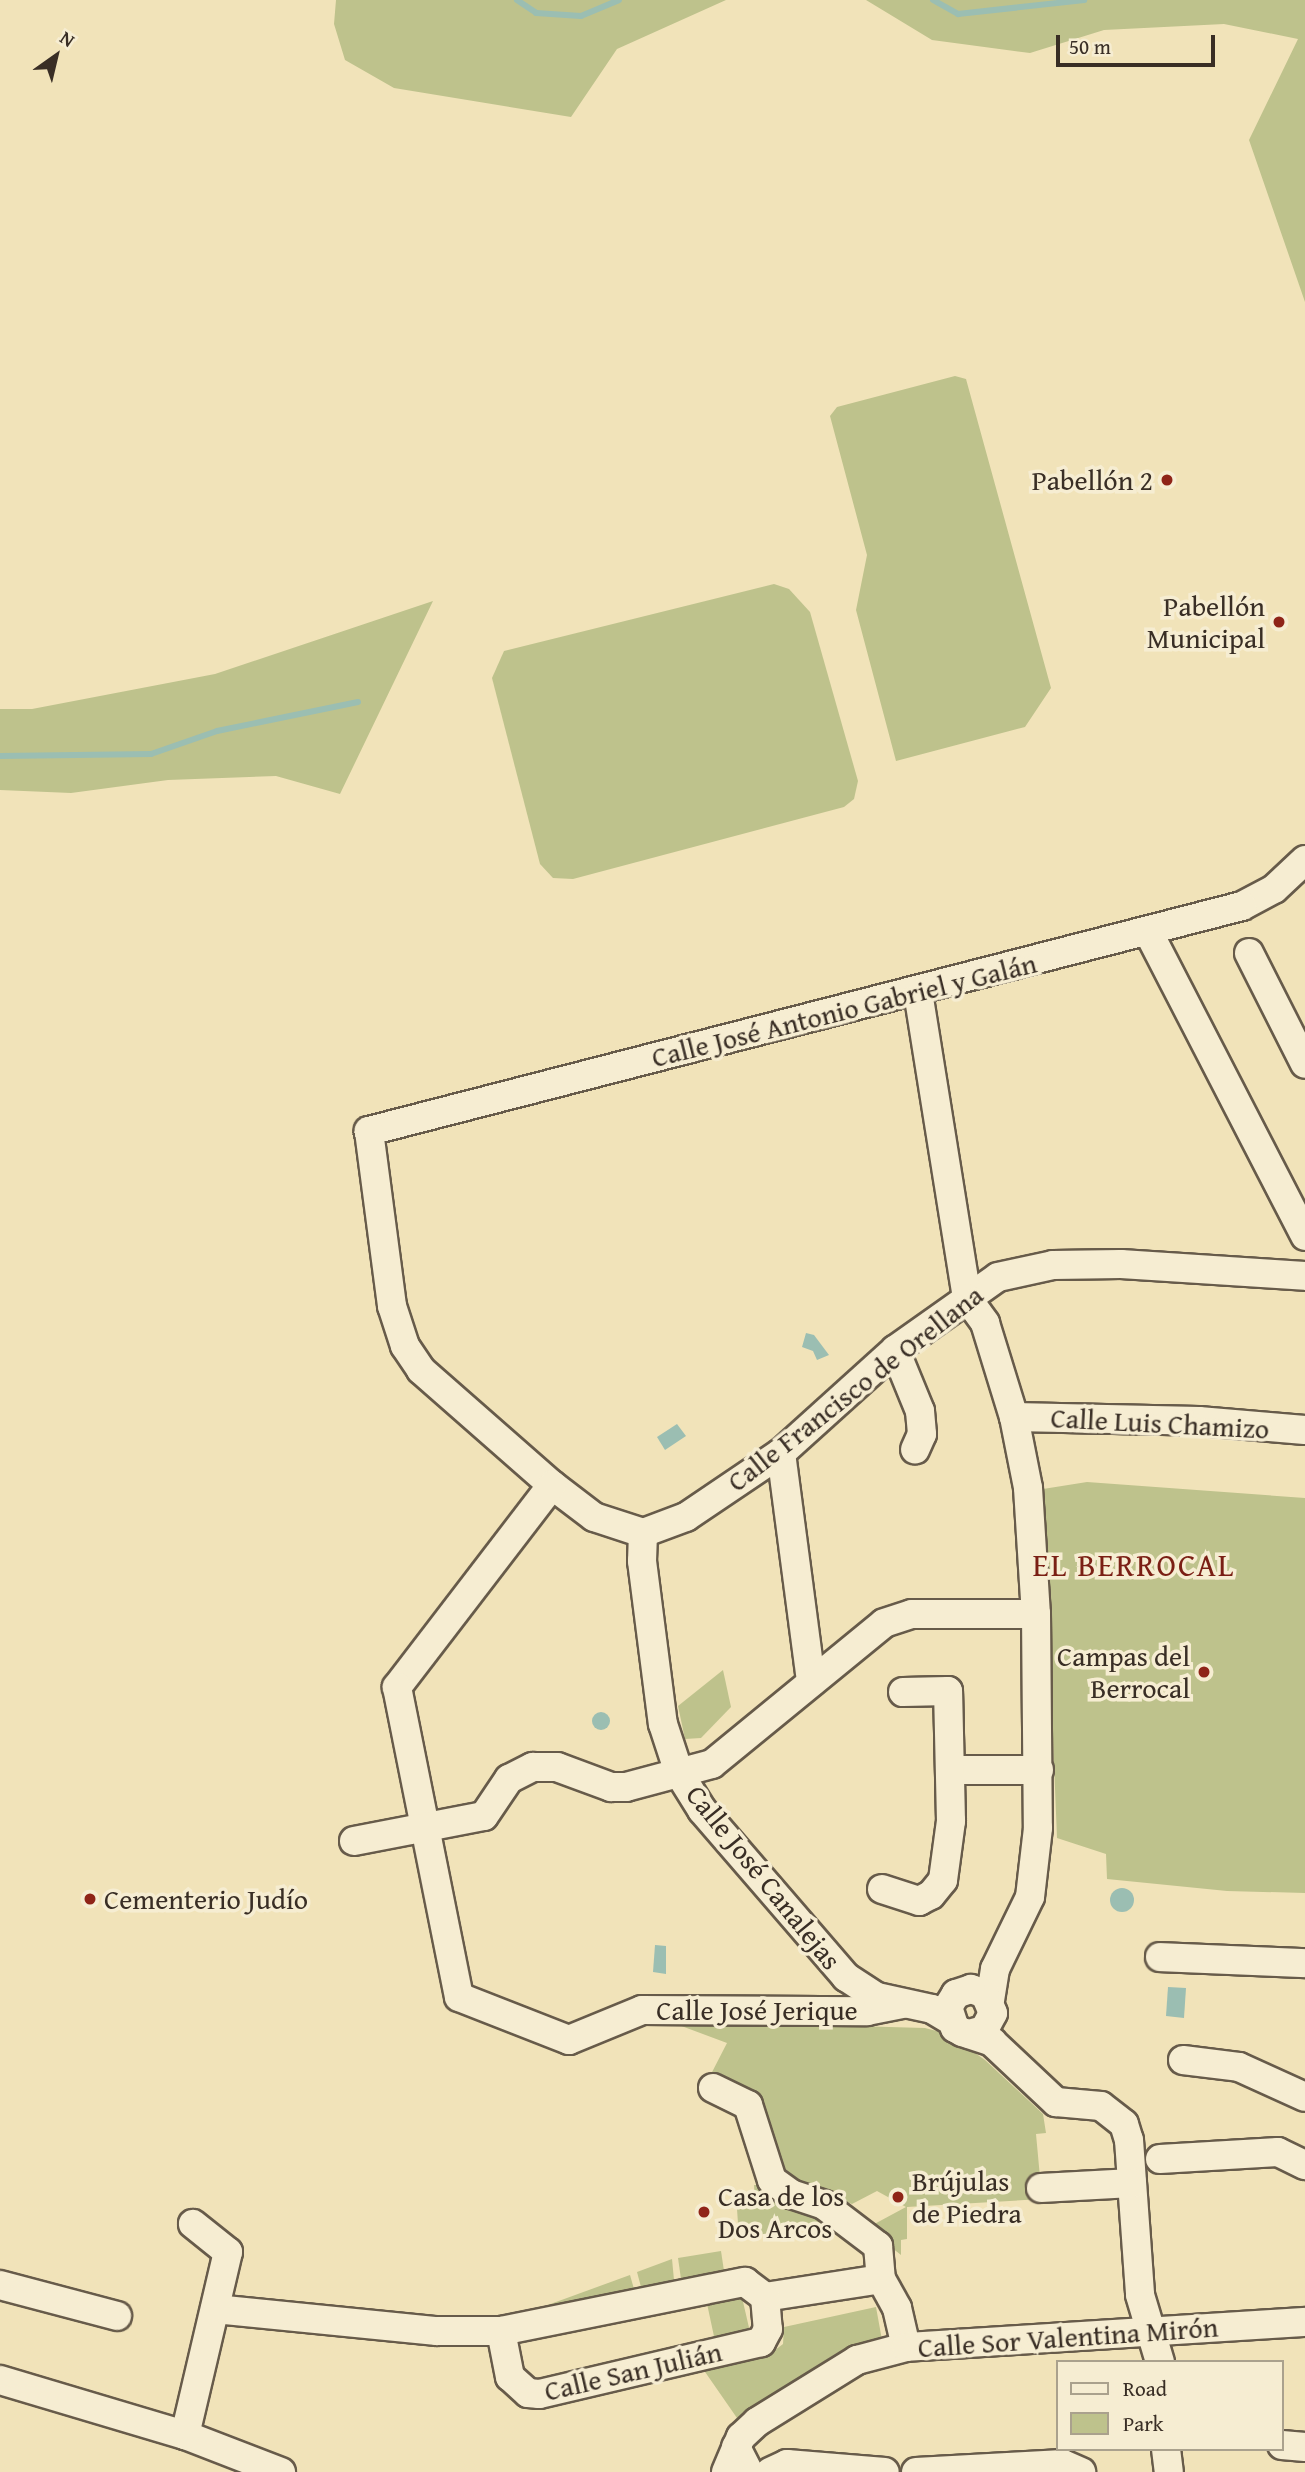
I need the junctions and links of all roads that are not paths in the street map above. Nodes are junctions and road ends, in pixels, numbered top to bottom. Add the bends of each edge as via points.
1 (1305, 860) edge
2 (1305, 880) edge
3 (1153, 941) junction
4 (1249, 953) dead end
5 (918, 999) junction
6 (1305, 1064) edge
7 (1305, 1236) edge
8 (958, 1244) junction
9 (1305, 1276) edge
10 (998, 1277) junction
11 (967, 1298) junction
12 (985, 1323) junction
13 (895, 1350) junction
14 (1014, 1417) junction
15 (1305, 1430) edge
16 (915, 1450) dead end
17 (781, 1453) junction
18 (552, 1485) junction
19 (643, 1533) junction
20 (1036, 1614) junction
21 (811, 1682) junction
22 (903, 1692) dead end
23 (951, 1770) junction
24 (1039, 1770) junction
25 (679, 1773) junction
26 (425, 1830) junction
27 (354, 1840) dead end
28 (882, 1889) dead end
29 (1160, 1957) dead end
30 (1305, 1963) edge
31 (846, 1977) junction
32 (911, 2005) junction
33 (831, 2011) junction
34 (971, 2014) junction
35 (1183, 2060) dead end
36 (713, 2088) dead end
37 (1305, 2097) edge
38 (1160, 2159) dead end
39 (1305, 2165) edge
40 (1132, 2183) junction
41 (1041, 2188) dead end
42 (193, 2224) dead end
43 (881, 2279) junction
44 (0, 2285) edge
45 (765, 2297) junction
46 (215, 2309) junction
47 (117, 2316) dead end
48 (1305, 2322) edge
49 (501, 2331) junction
50 (1154, 2332) junction
51 (906, 2347) junction
52 (1160, 2360) edge
53 (0, 2380) edge
54 (186, 2435) junction
55 (1284, 2445) edge
56 (1305, 2447) edge
57 (1166, 2451) edge
58 (731, 2459) edge
59 (281, 2472) edge
60 (749, 2472) edge
61 (770, 2472) edge
62 (885, 2472) edge
63 (916, 2472) edge
64 (1081, 2472) edge
65 (1169, 2472) edge

1 - 5 street, Calle José Antonio Gabriel y Galán via 1274,889 1242,906
2 - 3 street, Calle José Antonio Gabriel y Galán via 1254,914
3 - 5 street, Calle José Antonio Gabriel y Galán
3 - 7 street
4 - 6 street
5 - 8 street
5 - 18 street, Calle José Antonio Gabriel y Galán via 370,1139 393,1306 405,1346 421,1370
8 - 10 street
8 - 11 street
9 - 10 street, Calle Francisco de Orellana via 1121,1264 1053,1265
10 - 11 street, Calle Francisco de Orellana
10 - 12 street
11 - 12 street
11 - 13 street, Calle Francisco de Orellana
12 - 14 street
13 - 16 street via 920,1411 922,1434
13 - 17 street, Calle Francisco de Orellana
14 - 15 street, Calle Luis Chamizo via 1199,1421
14 - 20 street via 1028,1488
17 - 19 street, Calle Francisco de Orellana via 686,1517
17 - 21 street
18 - 19 street via 594,1517
18 - 26 street via 397,1687
19 - 25 street, Calle José Canalejas via 642,1561 663,1724
20 - 21 street via 912,1614 884,1623
20 - 24 street
21 - 25 street via 712,1764
22 - 23 street via 948,1691
23 - 24 street
23 - 28 street via 951,1821 943,1880 921,1901
24 - 34 street via 1030,1897
25 - 26 street via 611,1787 557,1767 533,1768 509,1779 484,1816
25 - 31 street, Calle José Canalejas via 702,1810
26 - 27 street
26 - 33 street, Calle José Jerique via 458,1997 569,2040 642,2010
29 - 30 street
31 - 32 street, Calle José Canalejas via 877,1997
31 - 33 street via 850,1996
32 - 33 street, Calle José Jerique
32 - 34 street, Calle José Canalejas
34 - 40 street, Calle José Canalejas via 1056,2102 1101,2106 1119,2116 1128,2132
35 - 37 street via 1239,2067
36 - 43 street via 748,2105 772,2180 791,2194 824,2205 878,2246
38 - 39 street via 1278,2152
40 - 41 street
40 - 50 street, Calle José Canalejas via 1140,2295
42 - 46 street via 228,2252
43 - 45 street
43 - 51 street via 897,2308
44 - 47 street
45 - 49 street via 746,2282
45 - 49 street, Calle San Julián via 768,2329 761,2343 538,2394 528,2393 510,2377
46 - 49 street via 437,2331
46 - 54 street
48 - 50 street, Calle Sor Valentina Mirón
50 - 51 street, Calle Sor Valentina Mirón
50 - 52 street, Calle José Canalejas
51 - 58 street, Calle Sor Valentina Mirón via 857,2360 757,2422
53 - 54 street
54 - 59 street
55 - 56 street
57 - 65 street
58 - 60 street, Calle Sor Valentina Mirón
61 - 62 street via 787,2464
63 - 64 street via 1063,2464

